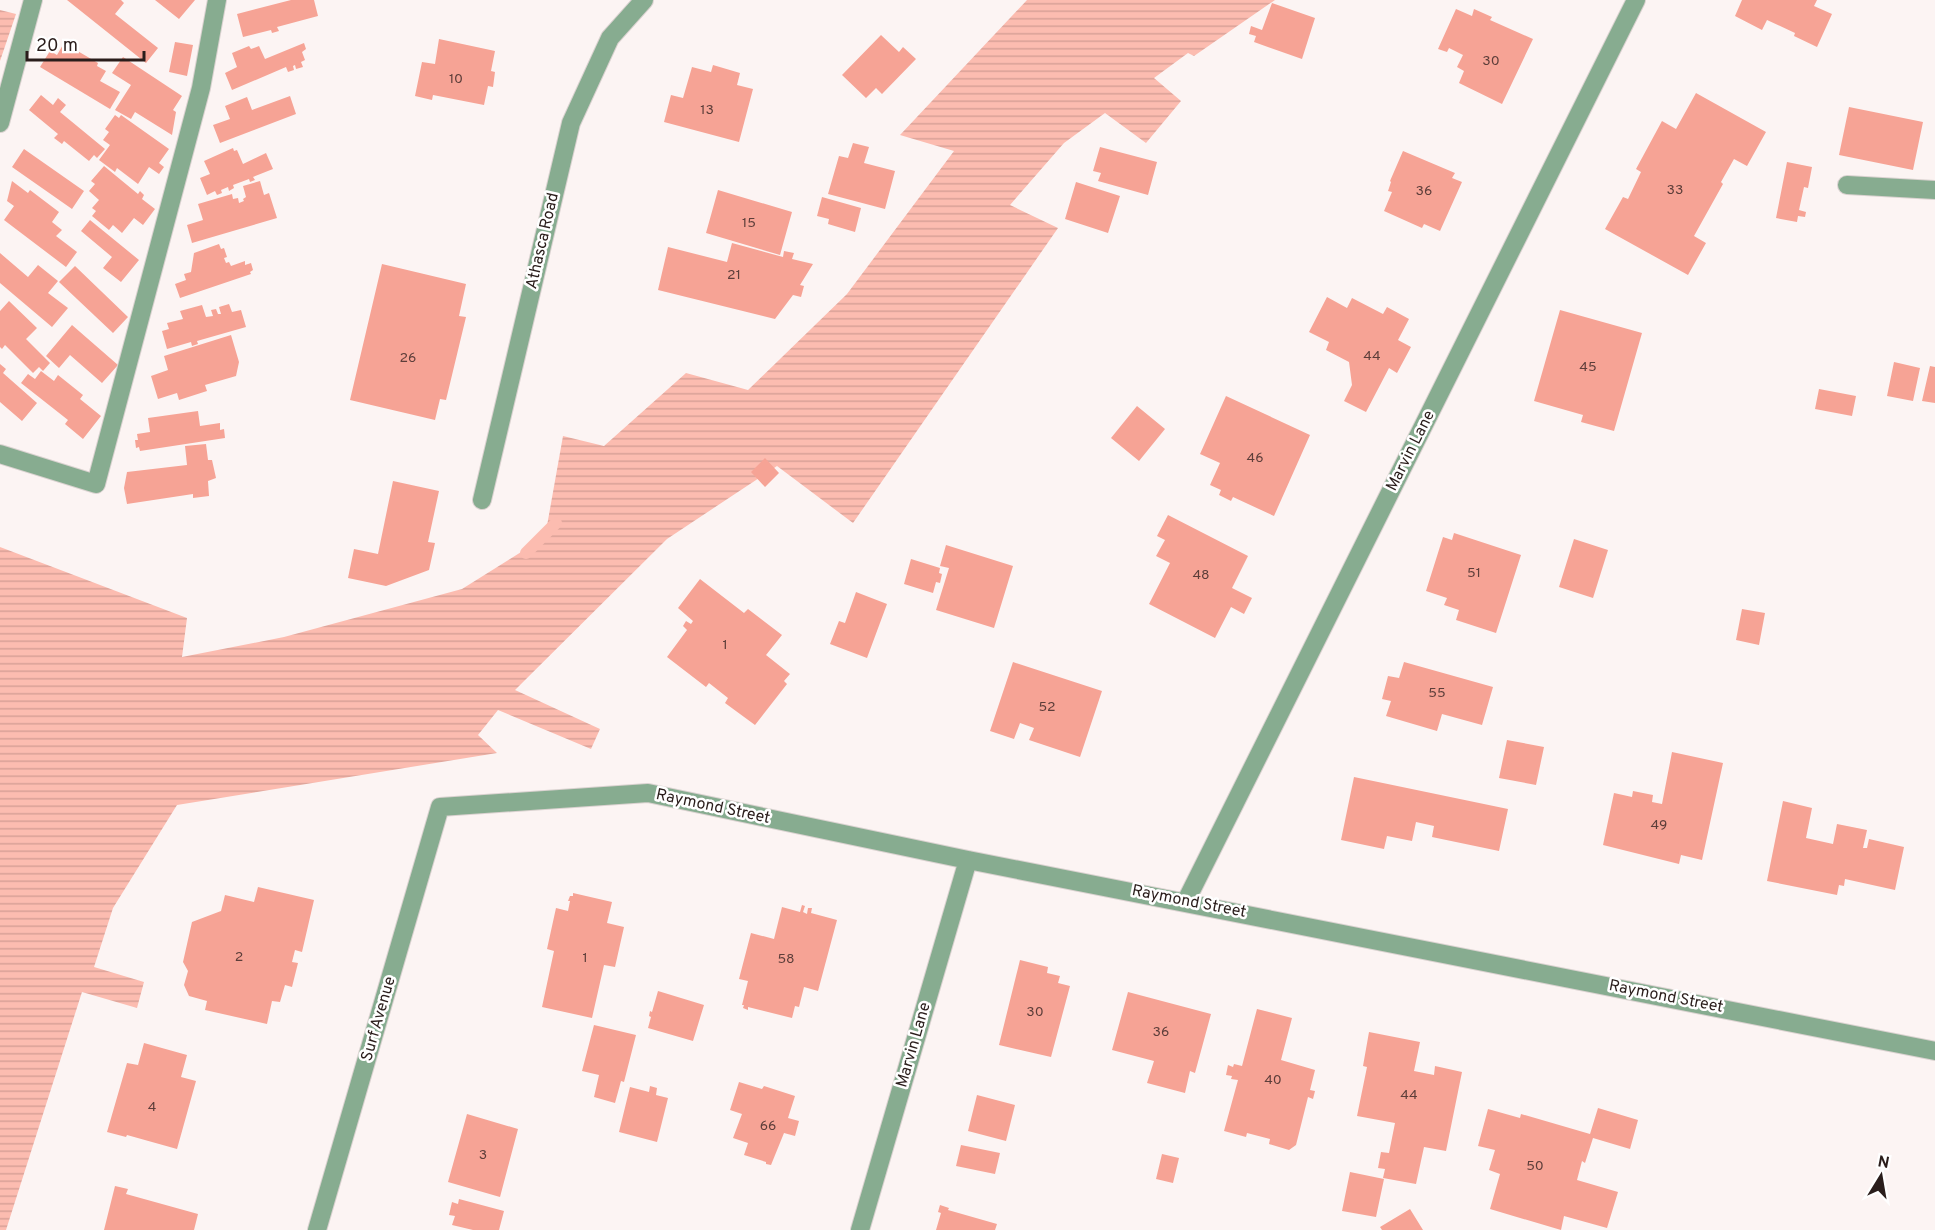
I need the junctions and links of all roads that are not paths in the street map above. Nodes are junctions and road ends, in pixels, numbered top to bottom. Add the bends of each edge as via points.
1 (33, 0) edge
2 (217, 0) edge
3 (644, 0) edge
4 (1636, 0) edge
5 (0, 123) edge
6 (1847, 184) dead end
7 (1935, 190) edge
8 (0, 454) edge
9 (482, 500) dead end
10 (440, 807) joint
11 (968, 860) junction
12 (1186, 902) junction
13 (1935, 1051) edge
14 (317, 1230) edge
15 (860, 1230) edge

1 - 5 street
2 - 8 street via 201,88 96,484
3 - 9 street, Athasca Road via 610,38 571,123
4 - 12 street, Marvin Lane
6 - 7 street
10 - 11 street, Raymond Street via 648,794
10 - 14 street, Surf Avenue
11 - 12 street, Raymond Street
11 - 15 street, Marvin Lane
12 - 13 street, Raymond Street

